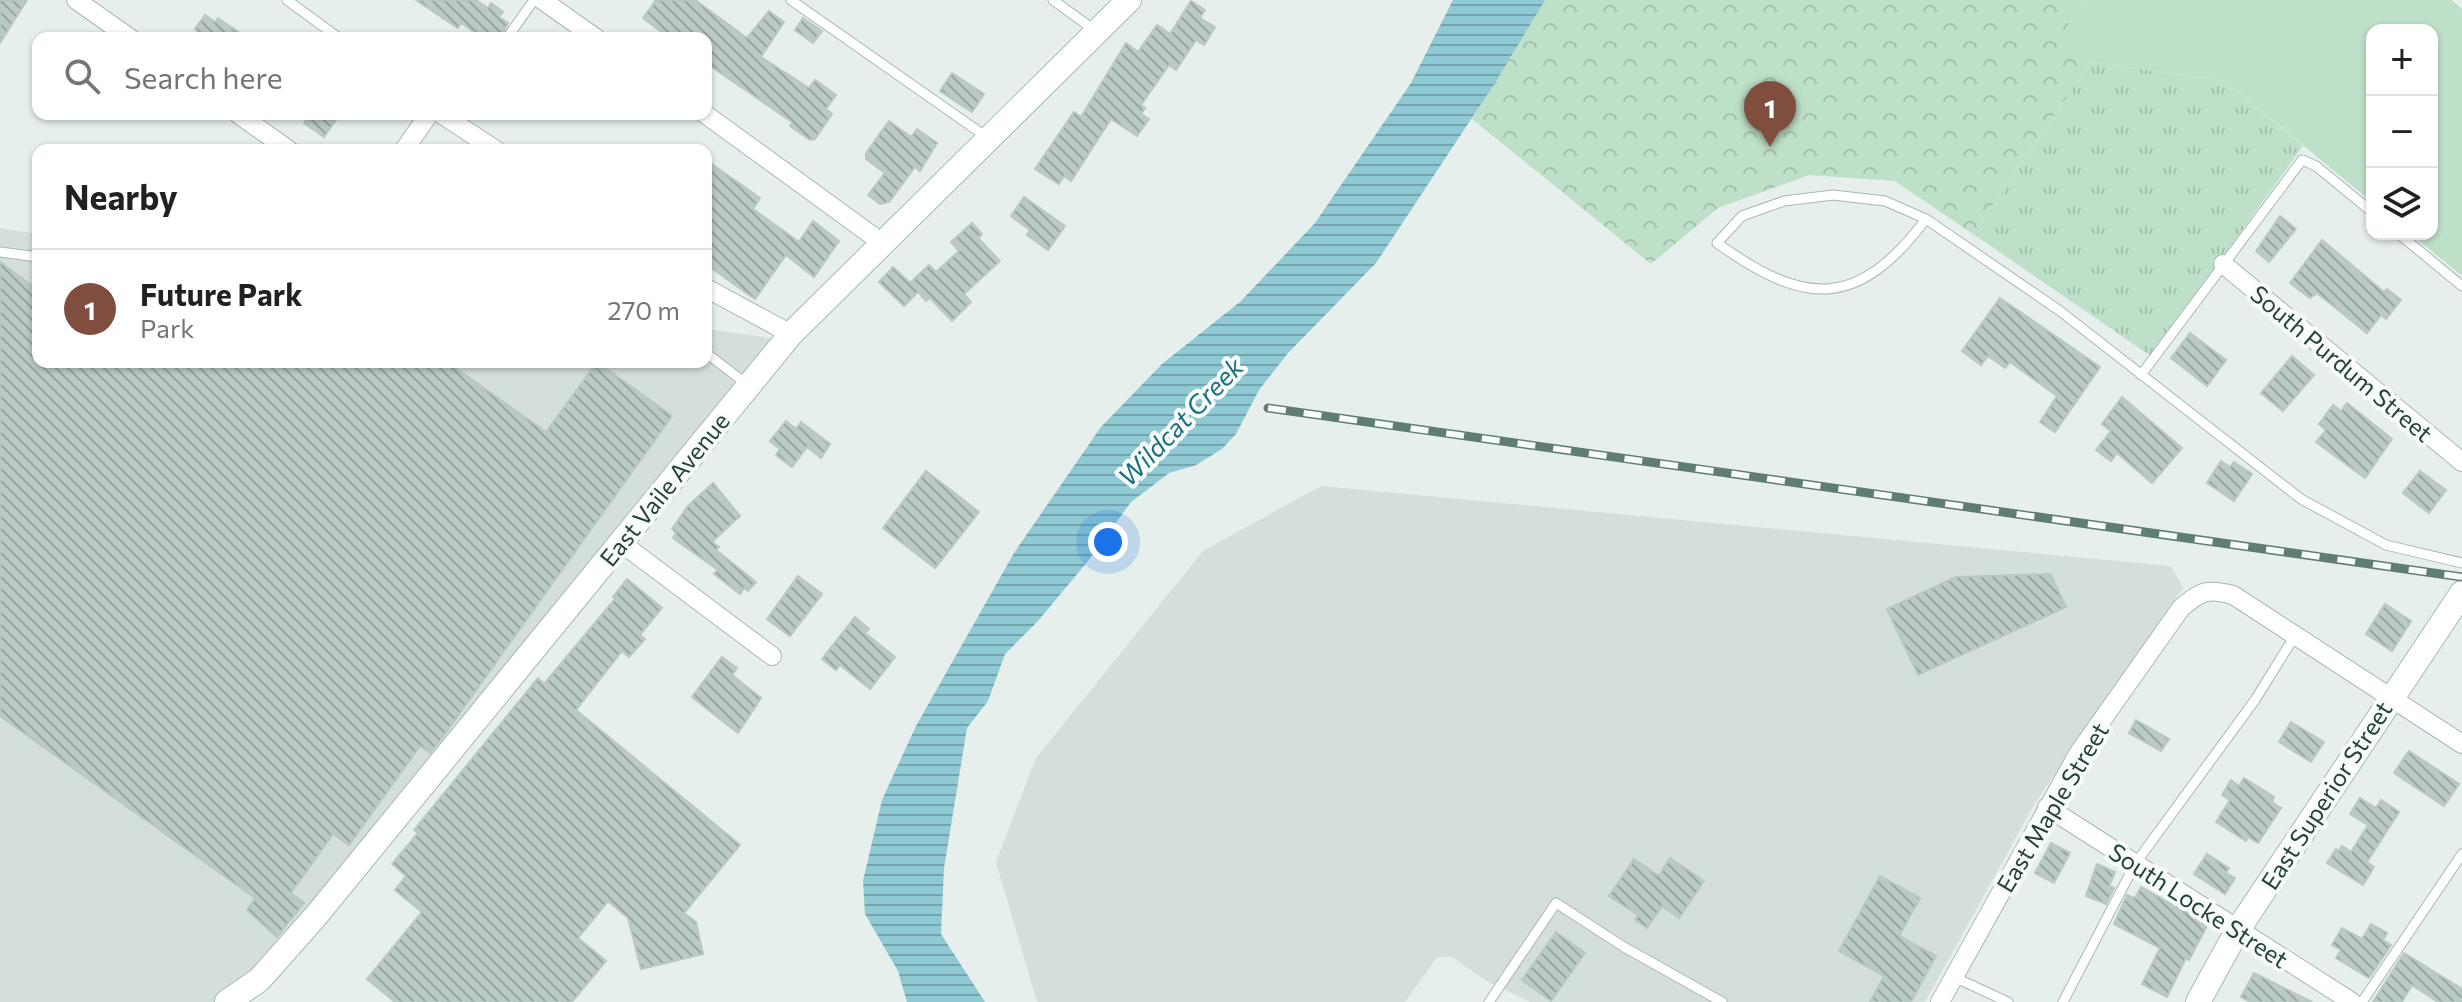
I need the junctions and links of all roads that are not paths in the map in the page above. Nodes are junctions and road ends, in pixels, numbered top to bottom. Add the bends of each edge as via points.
1 (287, 0) edge
2 (534, 0) edge
3 (542, 0) edge
4 (791, 0) edge
5 (1053, 0) edge
6 (1129, 0) edge
7 (78, 1) edge
8 (122, 32) edge
9 (331, 32) edge
10 (511, 32) edge
11 (587, 32) edge
12 (1097, 32) junction
13 (712, 119) edge
14 (246, 120) edge
15 (425, 120) edge
16 (455, 120) edge
17 (988, 138) junction
18 (280, 144) edge
19 (408, 144) edge
20 (488, 144) edge
21 (2366, 207) edge
22 (1926, 219) junction
23 (2406, 240) edge
24 (881, 242) junction
25 (0, 252) edge
26 (32, 256) edge
27 (2223, 264) junction
28 (2462, 286) edge
29 (712, 291) edge
30 (791, 334) junction
31 (712, 356) edge
32 (2141, 375) junction
33 (749, 386) junction
34 (2462, 462) edge
35 (620, 542) junction
36 (2462, 563) edge
37 (2462, 593) edge
38 (2296, 634) junction
39 (772, 656) dead end
40 (2391, 698) junction
41 (2462, 744) edge
42 (2047, 807) junction
43 (2462, 854) edge
44 (2135, 864) junction
45 (2237, 931) junction
46 (1954, 977) junction
47 (236, 1000) edge
48 (1489, 1002) edge
49 (1722, 1002) edge
50 (1940, 1002) edge
51 (2008, 1002) edge
52 (2063, 1002) edge
53 (2198, 1002) edge
54 (2352, 1002) edge
55 (2362, 1002) edge

1 - 9 lane
2 - 10 lane
3 - 11 street
4 - 17 lane
5 - 12 lane
6 - 12 street, East Vaile Avenue
7 - 8 street
12 - 17 street, East Vaile Avenue
13 - 24 street
14 - 18 street
15 - 19 street
16 - 20 street
17 - 24 street, East Vaile Avenue
21 - 27 lane via 2302,160
22 - 22 lane via 1885,201 1833,195 1784,201 1742,216 1717,243 1793,285 1845,288 1871,277 1899,255
22 - 32 lane via 2060,311
23 - 28 lane
24 - 30 street, East Vaile Avenue
25 - 26 lane
27 - 32 lane
27 - 34 street, South Purdum Street
29 - 30 street
30 - 33 street, East Vaile Avenue
31 - 33 lane
32 - 36 lane via 2301,499 2386,545
33 - 35 street, East Vaile Avenue
35 - 39 street
35 - 47 street, East Vaile Avenue via 315,917
37 - 40 street, East Superior Street
38 - 40 street
38 - 42 street, East Maple Street via 2233,595 2201,591 2181,608
38 - 44 lane via 2255,700
40 - 41 street
40 - 45 street, East Superior Street
42 - 44 street, South Locke Street
42 - 46 street, East Maple Street
43 - 55 lane
44 - 45 street, South Locke Street
44 - 52 lane
45 - 53 street, East Superior Street
45 - 54 street, South Locke Street
46 - 50 street, East Maple Street
46 - 51 lane
48 - 49 lane via 1556,903

